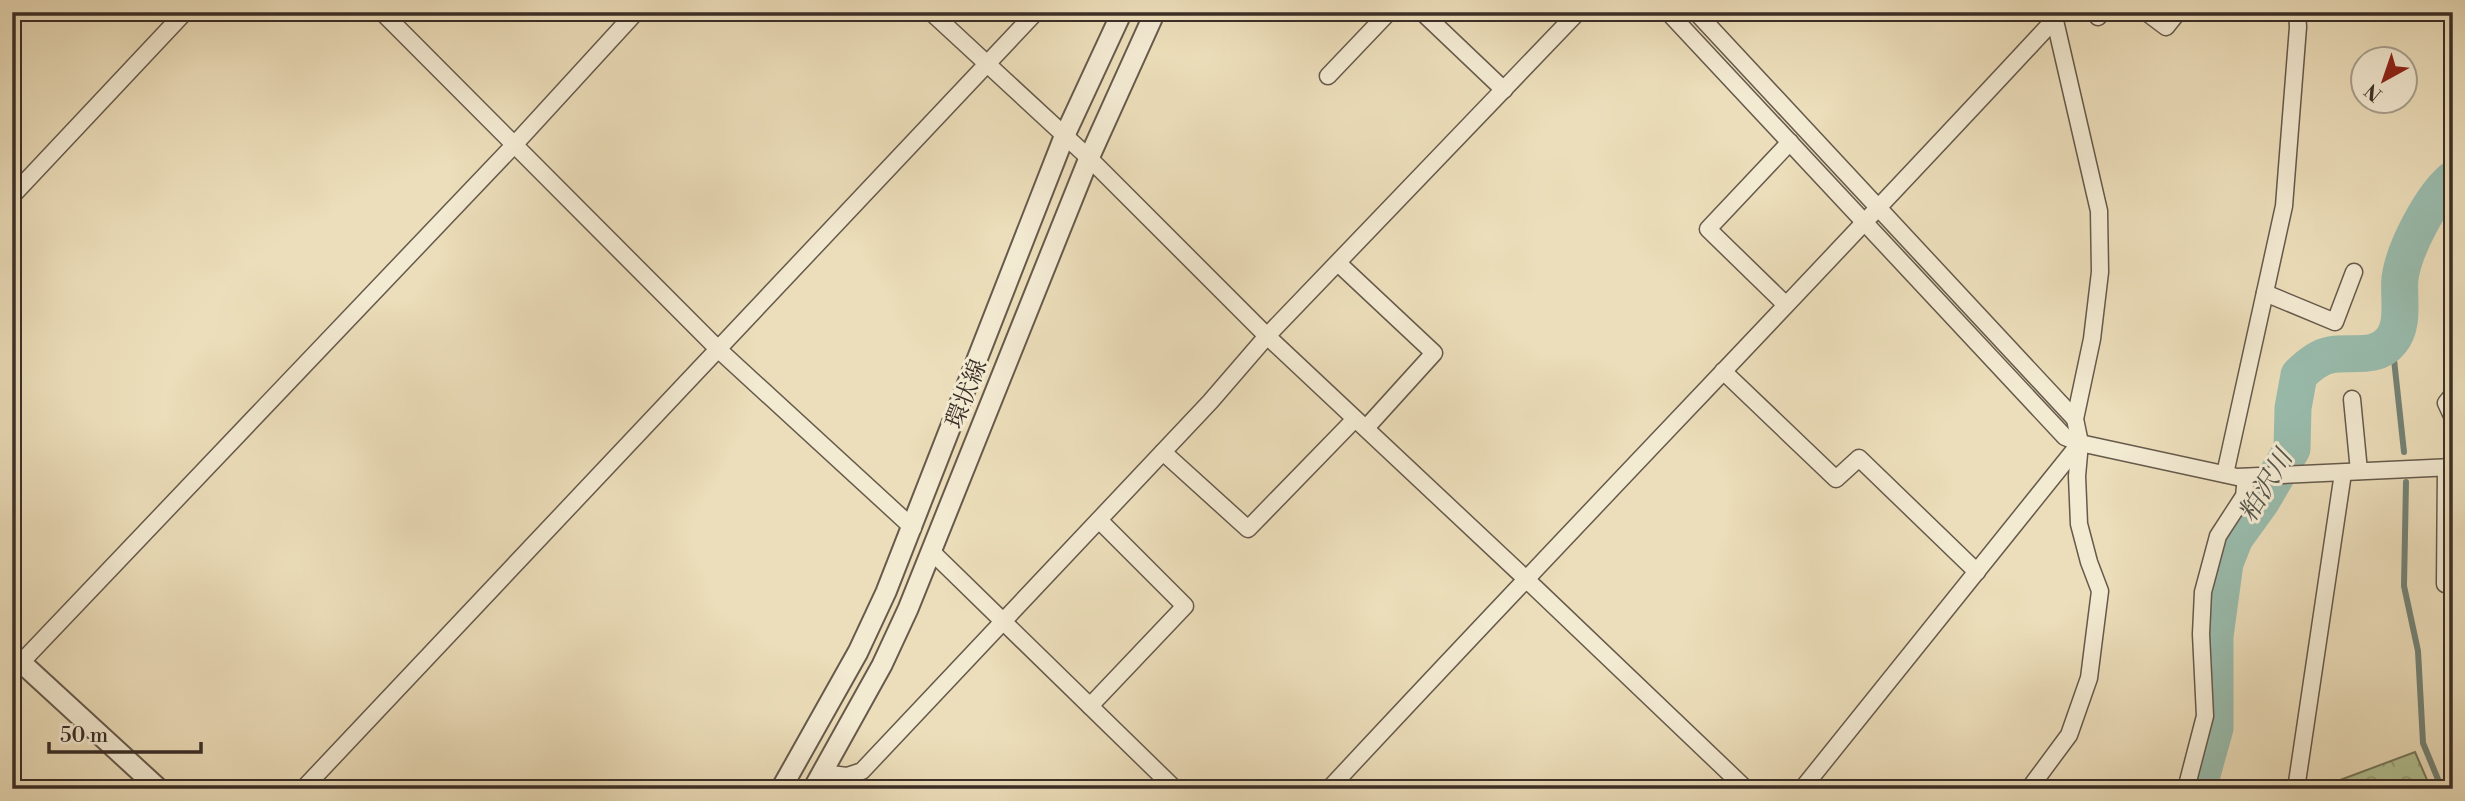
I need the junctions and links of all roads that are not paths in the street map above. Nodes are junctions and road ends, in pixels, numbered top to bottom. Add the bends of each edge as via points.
1 (185, 12) edge
2 (382, 12) edge
3 (636, 12) edge
4 (931, 12) edge
5 (1036, 12) edge
6 (1122, 12) edge
7 (1155, 12) edge
8 (1390, 12) edge
9 (1422, 12) edge
10 (1578, 12) edge
11 (1668, 12) edge
12 (1696, 12) edge
13 (2146, 12) edge
14 (2178, 12) edge
15 (2297, 12) edge
16 (2053, 16) edge
17 (987, 64) junction
18 (1328, 76) dead end
19 (1503, 90) junction
20 (1064, 137) junction
21 (1790, 142) junction
22 (515, 144) junction
23 (1089, 158) junction
24 (12, 197) edge
25 (1880, 208) junction
26 (1866, 223) junction
27 (1338, 263) junction
28 (2354, 272) dead end
29 (2265, 293) junction
30 (1785, 304) junction
31 (2335, 322) junction
32 (1267, 336) junction
33 (2328, 337) dead end
34 (719, 350) junction
35 (1723, 370) junction
36 (2453, 394) edge
37 (2352, 399) dead end
38 (2453, 418) edge
39 (2075, 419) junction
40 (1360, 424) junction
41 (2080, 443) junction
42 (1163, 452) junction
43 (2449, 467) edge
44 (2351, 472) junction
45 (2225, 474) junction
46 (2246, 477) junction
47 (1099, 520) junction
48 (913, 528) junction
49 (931, 551) junction
50 (1977, 572) junction
51 (1526, 579) junction
52 (2445, 584) dead end
53 (1002, 621) junction
54 (15, 663) edge
55 (1090, 706) junction
56 (818, 781) edge
57 (159, 789) edge
58 (303, 789) edge
59 (781, 789) edge
60 (1175, 789) edge
61 (1329, 789) edge
62 (1745, 789) edge
63 (1802, 789) edge
64 (2029, 789) edge
65 (2186, 789) edge
66 (2296, 789) edge

1 - 24 street
2 - 22 street
3 - 22 street
4 - 17 street
5 - 17 street
6 - 20 street, 環状線
7 - 23 street, 環状線
8 - 18 street
9 - 19 street
10 - 19 street
11 - 21 street
12 - 25 street
13 - 14 street via 2166,27
15 - 29 street via 2284,206
16 - 25 street
16 - 39 street via 2099,211 2100,272 2094,326
17 - 20 street
17 - 34 street
19 - 27 street
20 - 23 street
20 - 48 street, 環状線
21 - 26 street
21 - 30 street via 1707,229
22 - 34 street
22 - 54 street
23 - 32 street
23 - 49 street, 環状線
25 - 26 street
25 - 39 street
26 - 30 street
26 - 41 street via 2065,437
27 - 32 street
27 - 40 street via 1434,354
28 - 31 street
29 - 31 street
29 - 45 street
30 - 35 street
31 - 33 street
32 - 40 street
32 - 42 street
34 - 48 street
34 - 58 street
35 - 50 street via 1836,479 1859,458
35 - 51 street
36 - 38 street via 2446,403
37 - 44 street
39 - 41 street
40 - 42 street via 1248,529
40 - 51 street
41 - 45 street
41 - 50 street
41 - 64 street via 2079,524 2100,591 2089,678 2069,735
42 - 47 street
43 - 44 street
43 - 52 street
44 - 46 street
44 - 66 street
45 - 46 street
46 - 65 street via 2244,496 2218,536 2203,592 2206,716
47 - 53 street
47 - 55 street via 1185,606
48 - 59 street, 環状線 via 858,652
49 - 53 street
49 - 56 street, 環状線 via 882,666
50 - 63 street
51 - 61 street
51 - 62 street
53 - 55 street
53 - 56 street via 862,771
54 - 57 street
55 - 60 street

